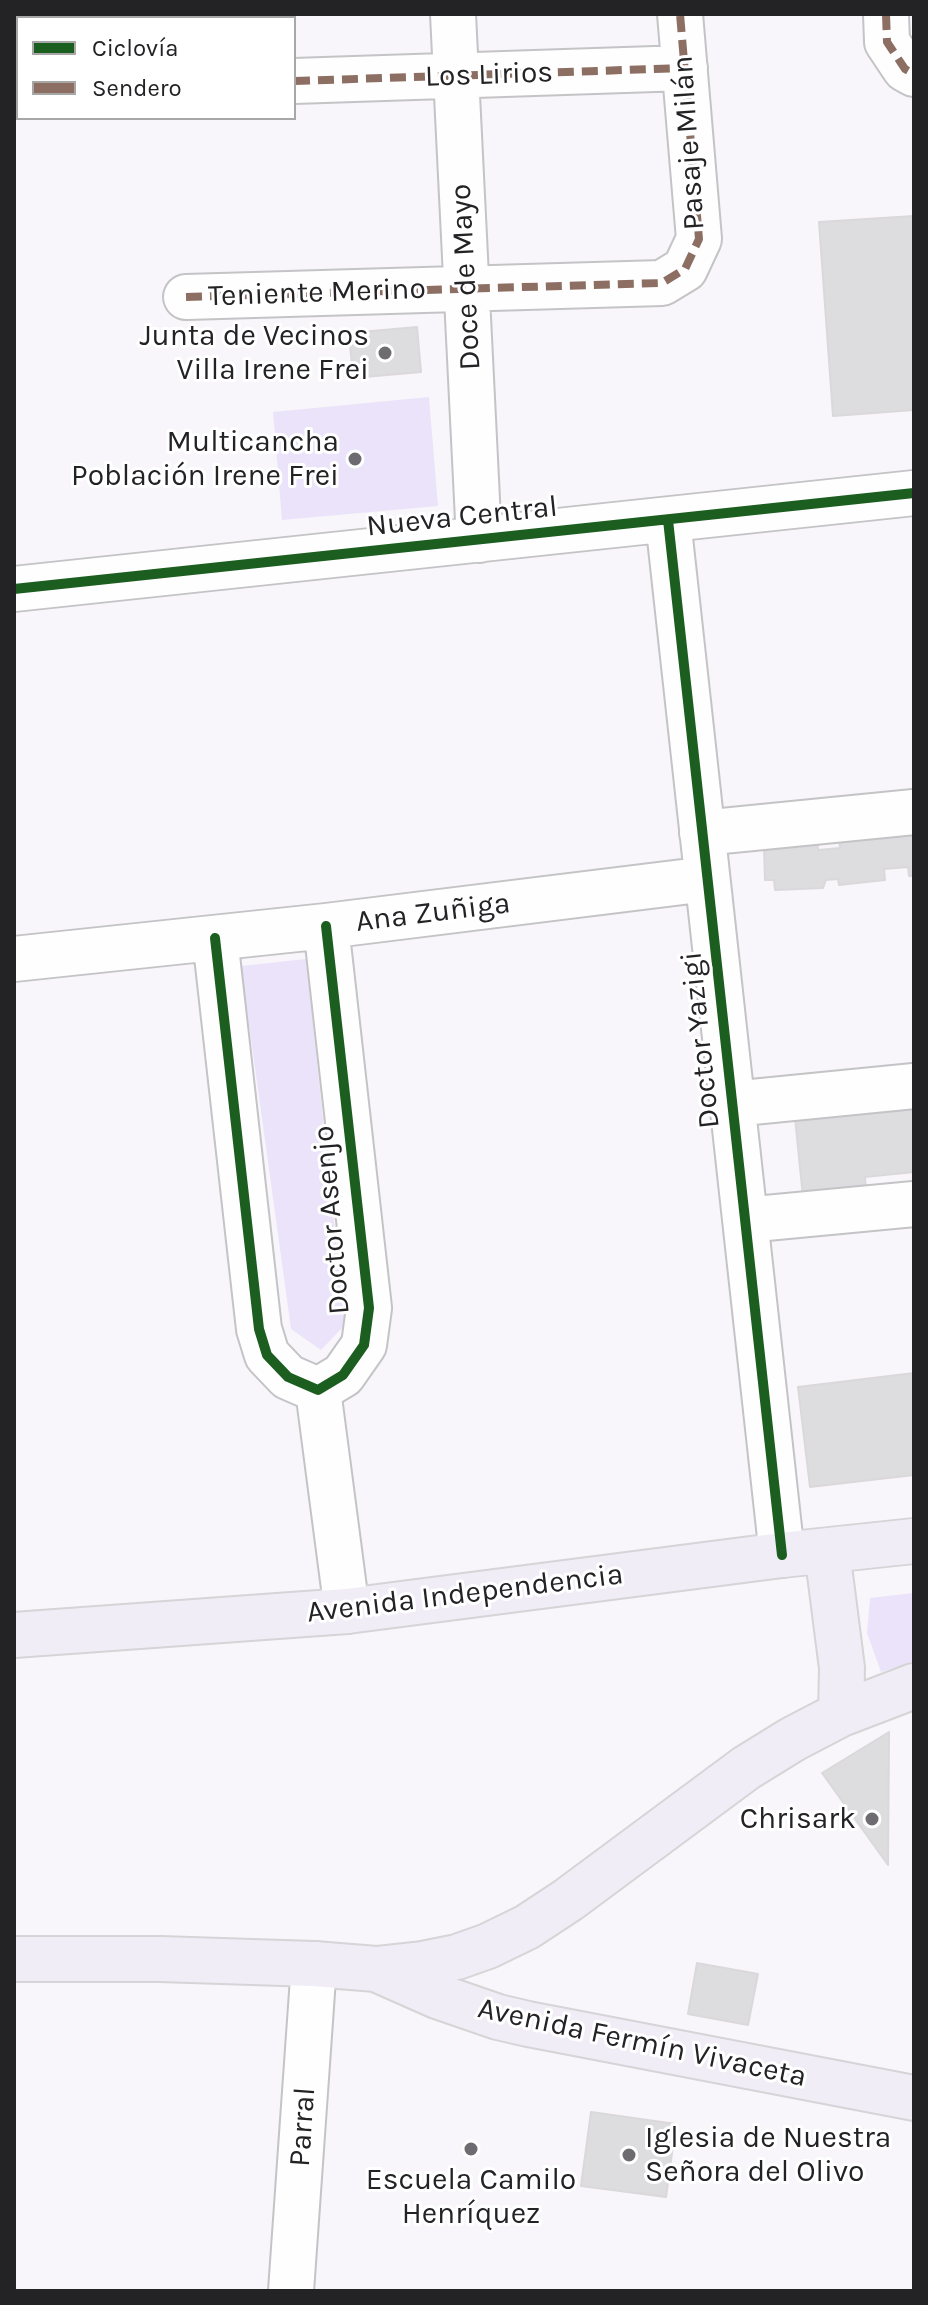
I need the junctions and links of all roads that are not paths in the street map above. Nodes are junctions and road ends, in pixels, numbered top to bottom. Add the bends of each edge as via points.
1 (453, 14) edge
2 (680, 14) edge
3 (886, 14) edge
4 (685, 68) junction
5 (910, 71) edge
6 (456, 77) junction
7 (296, 81) edge
8 (685, 269) joint
9 (467, 289) junction
10 (186, 297) dead end
11 (914, 493) edge
12 (668, 520) junction
13 (479, 540) junction
14 (14, 589) edge
15 (914, 812) edge
16 (702, 833) junction
17 (707, 879) junction
18 (326, 926) junction
19 (215, 938) junction
20 (14, 959) edge
21 (914, 1086) edge
22 (732, 1104) junction
23 (914, 1204) edge
24 (745, 1220) junction
25 (318, 1390) junction
26 (914, 1541) edge
27 (827, 1551) junction
28 (782, 1555) junction
29 (347, 1611) junction
30 (14, 1635) edge
31 (914, 1686) edge
32 (841, 1714) junction
33 (14, 1959) edge
34 (314, 1964) junction
35 (376, 1969) junction
36 (914, 2098) edge
37 (291, 2291) edge

1 - 6 street, Doce de Mayo
2 - 4 street, Pasaje Milán
3 - 5 street via 887,42
4 - 6 street, Los Lirios
4 - 8 street, Pasaje Milán via 699,239
6 - 7 street, Los Lirios
6 - 9 street, Doce de Mayo
8 - 9 street, Teniente Merino via 662,283
9 - 10 street, Teniente Merino
9 - 13 street, Doce de Mayo
11 - 12 street, Nueva Central
12 - 13 street, Nueva Central
12 - 16 street, Doctor Yazigi
13 - 14 street, Nueva Central
15 - 16 street
16 - 17 street, Doctor Yazigi
17 - 18 street, Ana Zuñiga
17 - 22 street, Doctor Yazigi
18 - 19 street, Ana Zuñiga
18 - 25 street, Doctor Asenjo via 369,1308 364,1345 343,1375
19 - 20 street, Ana Zuñiga
19 - 25 street via 259,1329 267,1355 288,1377
21 - 22 street
22 - 24 street, Doctor Yazigi
23 - 24 street
24 - 28 street, Doctor Yazigi
25 - 29 street
26 - 27 main road, Avenida Independencia
27 - 28 main road, Avenida Independencia
27 - 32 main road via 842,1668
28 - 29 main road, Avenida Independencia
29 - 30 main road, Avenida Independencia
31 - 32 main road
32 - 35 main road via 746,1768 527,1927 457,1957
33 - 34 main road
34 - 35 main road
34 - 37 street, Parral
35 - 36 main road, Avenida Fermín Vivaceta via 498,2017

